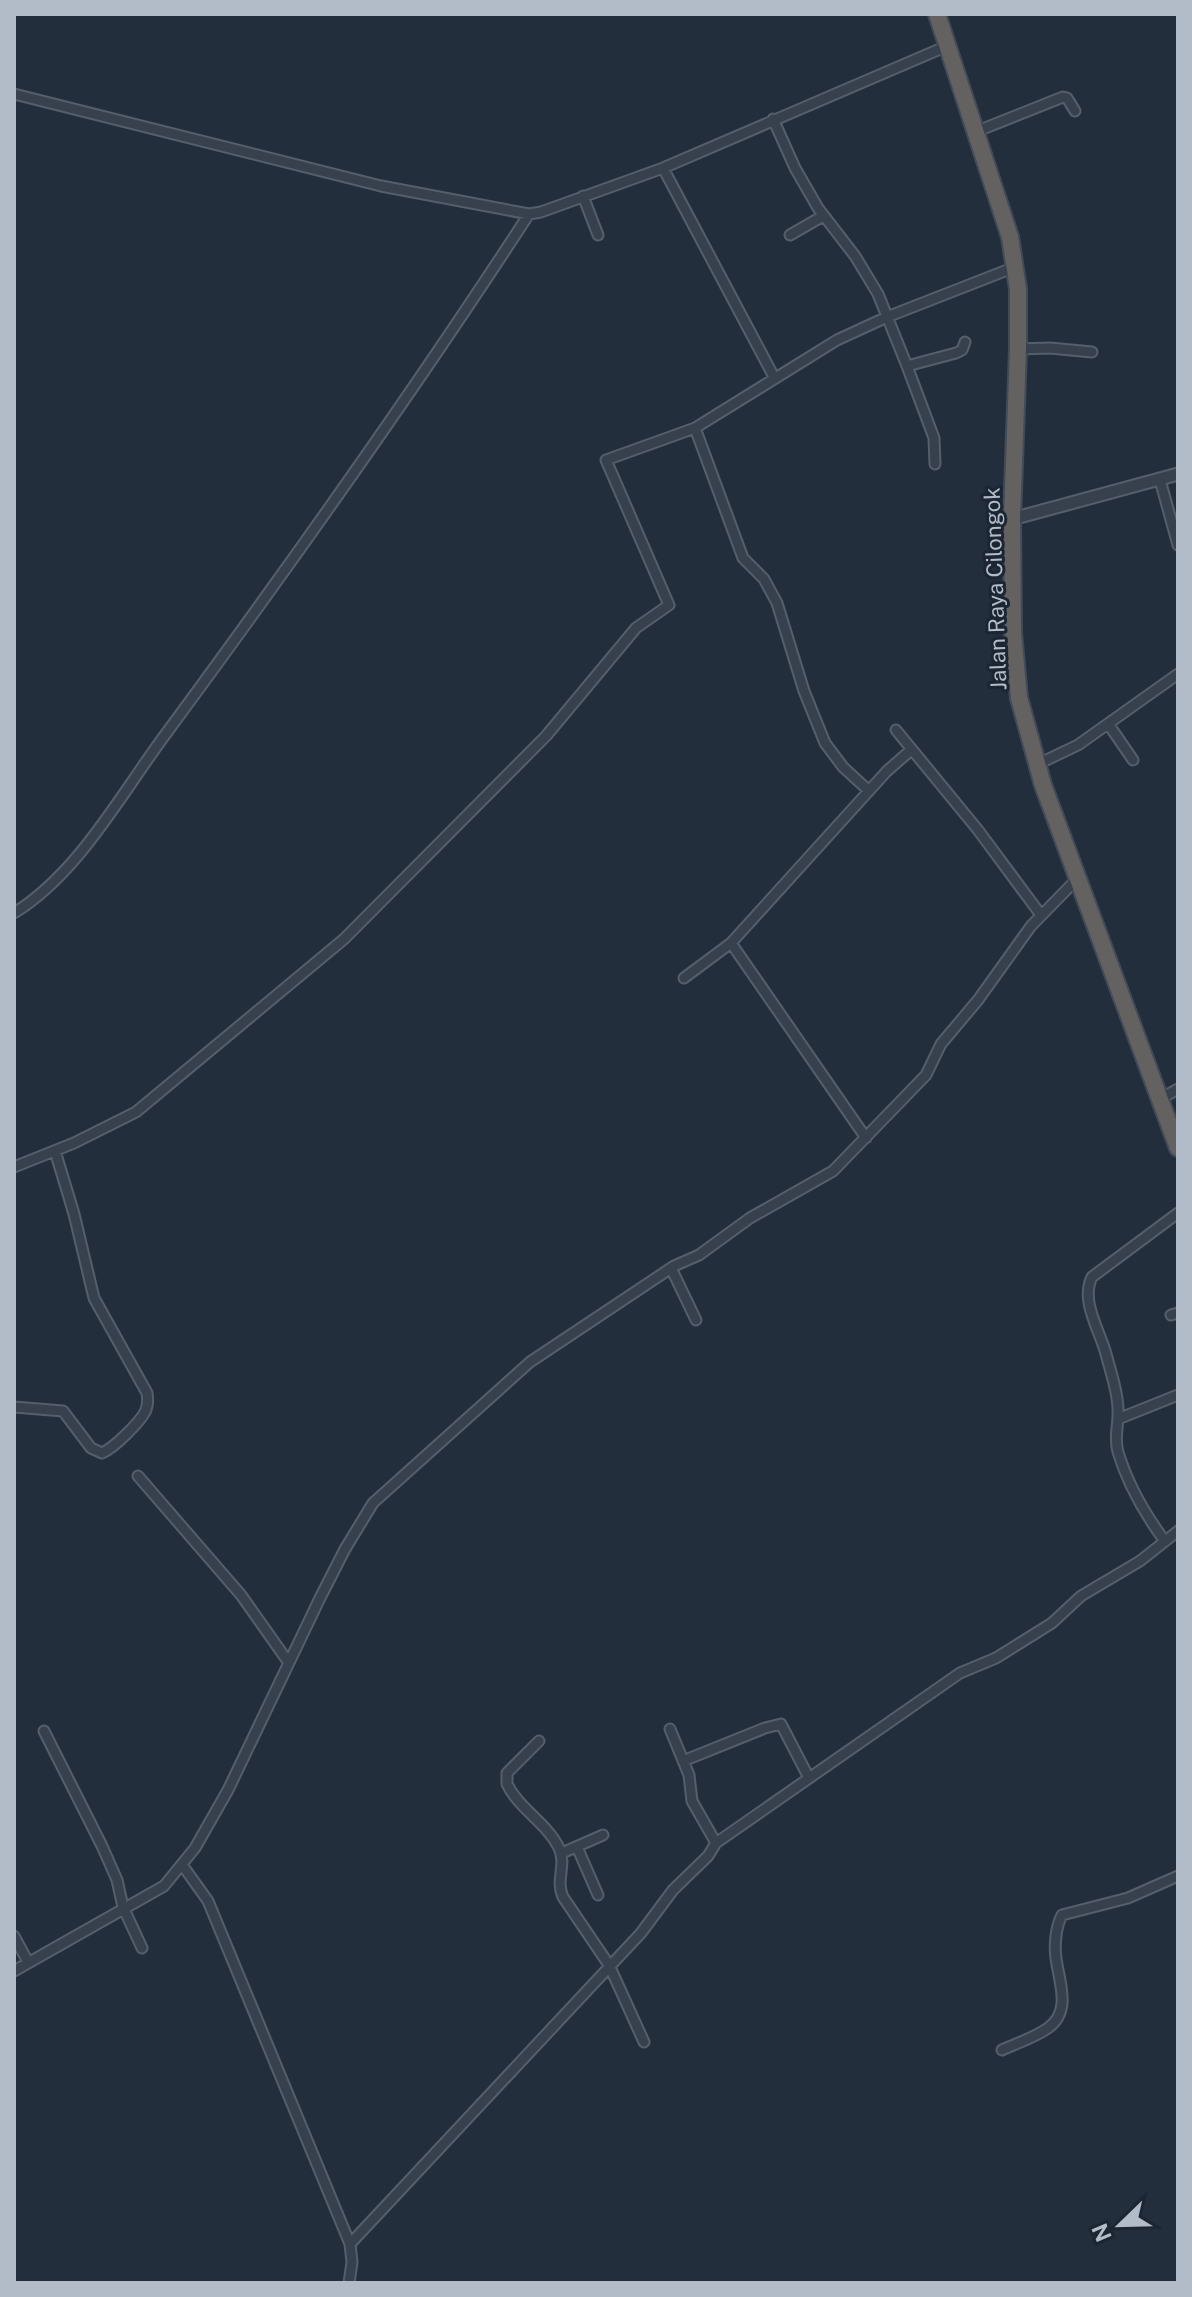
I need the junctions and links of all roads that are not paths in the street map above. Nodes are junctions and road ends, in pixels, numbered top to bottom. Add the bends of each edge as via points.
1 (937, 14) edge
2 (947, 46) junction
3 (14, 94) edge
4 (1075, 111) dead end
5 (773, 119) junction
6 (975, 132) junction
7 (663, 168) junction
8 (583, 196) junction
9 (529, 214) junction
10 (823, 216) junction
11 (598, 235) dead end
12 (790, 235) dead end
13 (1015, 267) junction
14 (887, 317) junction
15 (965, 342) dead end
16 (1018, 349) junction
17 (1092, 352) dead end
18 (907, 366) junction
19 (774, 377) junction
20 (695, 428) junction
21 (935, 464) dead end
22 (1178, 474) edge
23 (1160, 480) junction
24 (1012, 519) junction
25 (1178, 545) edge
26 (1178, 674) edge
27 (1109, 725) junction
28 (896, 730) dead end
29 (911, 750) junction
30 (1133, 760) dead end
31 (1038, 764) junction
32 (869, 791) junction
33 (1078, 878) junction
34 (14, 913) edge
35 (1041, 915) junction
36 (731, 943) junction
37 (684, 978) dead end
38 (1178, 1089) edge
39 (1160, 1099) junction
40 (866, 1138) junction
41 (1178, 1148) edge
42 (55, 1151) junction
43 (14, 1167) edge
44 (1178, 1213) edge
45 (671, 1268) junction
46 (696, 1320) dead end
47 (1178, 1395) edge
48 (14, 1407) edge
49 (1118, 1419) junction
50 (138, 1476) dead end
51 (1178, 1531) edge
52 (1164, 1540) junction
53 (289, 1663) junction
54 (670, 1729) dead end
55 (44, 1731) dead end
56 (539, 1741) dead end
57 (683, 1761) junction
58 (809, 1778) junction
59 (603, 1835) dead end
60 (716, 1843) junction
61 (577, 1847) junction
62 (562, 1853) junction
63 (183, 1866) junction
64 (1178, 1876) edge
65 (598, 1895) dead end
66 (123, 1907) junction
67 (14, 1936) edge
68 (142, 1948) dead end
69 (28, 1962) junction
70 (609, 1965) junction
71 (14, 1971) edge
72 (644, 2042) dead end
73 (1002, 2050) dead end
74 (350, 2244) junction
75 (349, 2283) edge

1 - 2 highway, Jalan Raya Cilongok
2 - 5 street
2 - 6 highway, Jalan Raya Cilongok
3 - 9 street via 381,186
4 - 6 street via 1063,97
5 - 7 street
5 - 10 street
6 - 13 highway, Jalan Raya Cilongok
7 - 8 street
7 - 19 street
8 - 9 street
8 - 11 street
9 - 34 street via 278,579 102,823 67,869
10 - 12 street
10 - 14 street via 867,274
13 - 14 street
13 - 16 highway, Jalan Raya Cilongok
14 - 18 street
14 - 19 street
15 - 18 street via 956,353
16 - 17 street
16 - 24 highway, Jalan Raya Cilongok
18 - 21 street via 934,438
19 - 20 street
20 - 32 street via 743,558 764,579 777,603 825,743
20 - 42 street via 606,460 669,605 636,628 546,736 344,939 136,1112
22 - 23 street
23 - 24 street
23 - 25 street
24 - 31 highway, Jalan Raya Cilongok via 1017,682
26 - 27 street
27 - 30 street
27 - 31 street
28 - 29 street
29 - 32 street
29 - 35 street
31 - 33 highway, Jalan Raya Cilongok
32 - 36 street
33 - 35 street
33 - 39 highway, Jalan Raya Cilongok
35 - 40 street via 941,1044 926,1075
36 - 37 street
36 - 40 street
38 - 39 street
39 - 41 highway, Jalan Raya Cilongok
40 - 45 street via 833,1171
42 - 43 street
42 - 48 street via 94,1298 148,1402 144,1414 102,1453 91,1448 63,1411
44 - 49 street via 1092,1277 1088,1286
45 - 46 street
45 - 53 street via 530,1362 373,1503
47 - 49 street
49 - 52 street via 1117,1450
50 - 53 street via 241,1595
51 - 52 street
52 - 58 street via 1081,1596 1052,1623 996,1658 960,1673
53 - 63 street via 228,1790
54 - 57 street
55 - 66 street via 107,1857
56 - 62 street via 506,1779
57 - 58 street via 781,1724
57 - 60 street via 692,1801
58 - 60 street
59 - 61 street
60 - 70 street
61 - 62 street
61 - 65 street
62 - 70 street via 559,1889
63 - 66 street via 164,1886
63 - 74 street via 208,1901
64 - 73 street via 1128,1898 1062,1915 1055,1956 1061,2010 1050,2027
66 - 68 street
66 - 69 street
67 - 69 street
69 - 71 street
70 - 72 street
70 - 74 street
74 - 75 street

